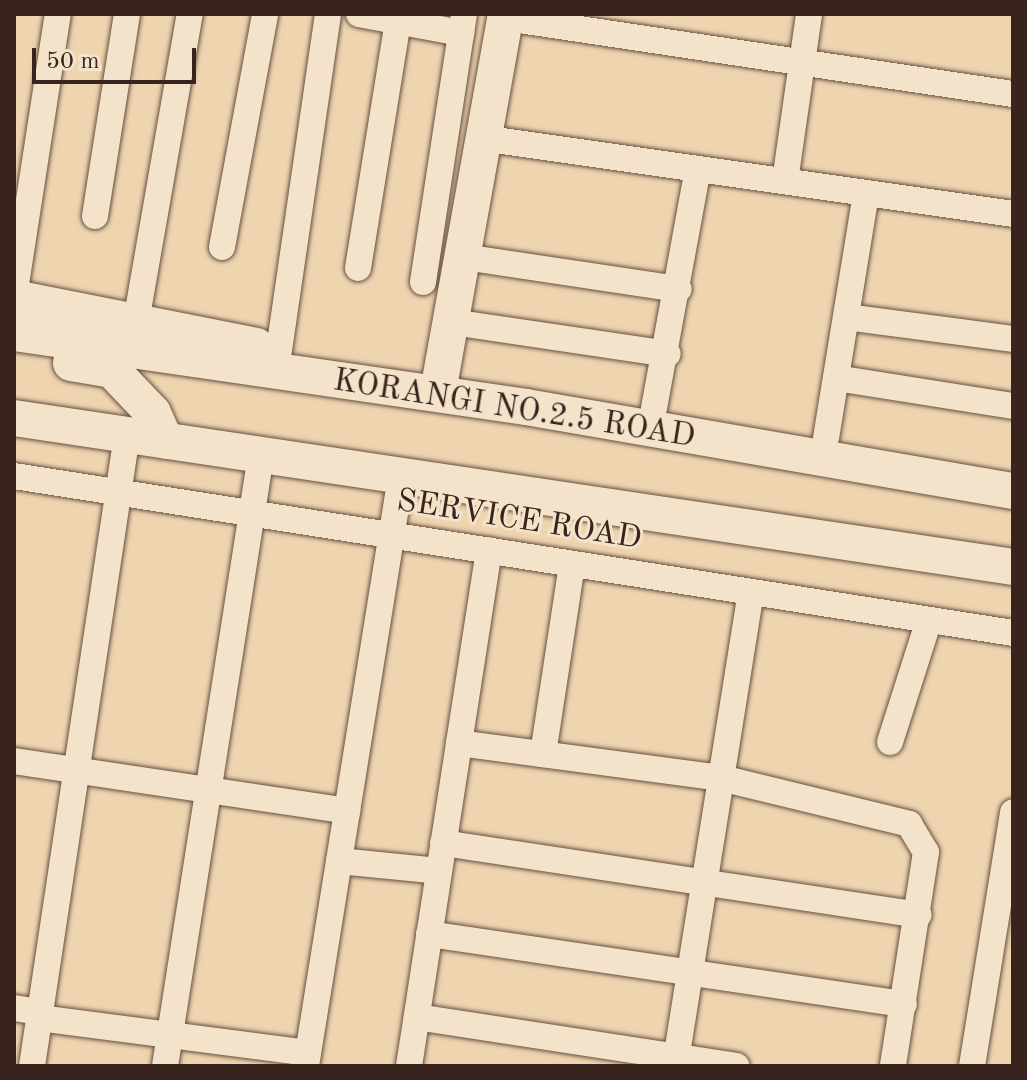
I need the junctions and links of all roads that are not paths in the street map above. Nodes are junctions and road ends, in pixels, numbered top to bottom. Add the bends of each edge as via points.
1 (58, 14) edge
2 (127, 14) edge
3 (190, 14) edge
4 (265, 14) edge
5 (328, 14) edge
6 (359, 14) edge
7 (809, 14) edge
8 (506, 16) edge
9 (398, 18) edge
10 (462, 24) edge
11 (802, 62) junction
12 (1013, 94) edge
13 (488, 139) junction
14 (698, 169) junction
15 (785, 181) junction
16 (866, 193) junction
17 (1013, 214) edge
18 (95, 216) dead end
19 (222, 247) dead end
20 (464, 257) junction
21 (358, 268) dead end
22 (423, 282) dead end
23 (679, 289) junction
24 (14, 298) edge
25 (846, 317) junction
26 (136, 322) junction
27 (452, 322) junction
28 (14, 333) edge
29 (1013, 339) edge
30 (279, 350) junction
31 (14, 354) edge
32 (668, 354) junction
33 (441, 375) junction
34 (836, 378) junction
35 (1013, 406) edge
36 (654, 408) junction
37 (14, 418) edge
38 (127, 435) junction
39 (165, 440) junction
40 (831, 450) junction
41 (261, 455) junction
42 (14, 476) edge
43 (401, 476) junction
44 (1013, 491) edge
45 (118, 493) junction
46 (252, 514) junction
47 (391, 535) junction
48 (489, 550) junction
49 (572, 564) junction
50 (1013, 567) edge
51 (751, 592) junction
52 (929, 620) junction
53 (1013, 633) edge
54 (890, 742) dead end
55 (459, 743) junction
56 (543, 754) junction
57 (14, 761) edge
58 (77, 770) junction
59 (721, 778) junction
60 (209, 790) junction
61 (347, 811) junction
62 (1013, 812) edge
63 (443, 843) junction
64 (1010, 849) edge
65 (339, 861) junction
66 (439, 871) junction
67 (705, 883) junction
68 (919, 915) junction
69 (429, 934) junction
70 (690, 972) junction
71 (904, 1004) junction
72 (14, 1008) edge
73 (40, 1015) junction
74 (417, 1017) junction
75 (170, 1035) junction
76 (307, 1060) edge
77 (676, 1061) edge
78 (32, 1066) edge
79 (165, 1066) edge
80 (409, 1066) edge
81 (736, 1066) edge
82 (893, 1066) edge
83 (972, 1066) edge

1 - 24 street
2 - 18 street
3 - 26 street
4 - 19 street
5 - 30 street
6 - 9 street
7 - 11 street
8 - 11 street
8 - 13 main road
9 - 10 street
9 - 21 street
10 - 22 street
11 - 12 street
11 - 15 street
13 - 14 street
13 - 20 main road
14 - 15 street
14 - 23 street
15 - 16 street
16 - 17 street
16 - 25 street
20 - 23 street
20 - 27 main road
23 - 32 street
24 - 26 main road
25 - 29 street
25 - 34 street
26 - 30 main road
27 - 32 street
27 - 33 main road
28 - 40 main road, KORANGI NO.2.5 ROAD
30 - 33 main road
31 - 39 main road via 112,370 153,413
32 - 36 street
33 - 36 main road
34 - 35 street
34 - 40 street
36 - 40 main road
37 - 38 main road
38 - 39 main road
38 - 45 street
39 - 41 main road
40 - 44 main road via 892,456 930,478
41 - 43 main road
41 - 46 street
42 - 45 street, SERVICE ROAD
43 - 47 street
43 - 50 main road
45 - 46 street, SERVICE ROAD
45 - 58 street
46 - 47 street, SERVICE ROAD
46 - 60 street
47 - 48 street, SERVICE ROAD
47 - 61 street
48 - 49 street, SERVICE ROAD
48 - 55 street
49 - 51 street, SERVICE ROAD
49 - 56 street
51 - 52 street, SERVICE ROAD
51 - 59 street
52 - 53 street, SERVICE ROAD
52 - 54 street
55 - 56 street
55 - 63 street
56 - 59 street
57 - 58 street
58 - 60 street
58 - 73 street
59 - 67 street
59 - 68 street via 909,824 926,852
60 - 61 street
60 - 75 street
61 - 65 street
62 - 64 street
63 - 66 street
63 - 67 street
64 - 83 street
65 - 66 street
65 - 76 street
66 - 69 street
67 - 68 street
67 - 70 street
68 - 71 street
69 - 70 street
69 - 74 street
70 - 71 street
70 - 77 street
71 - 82 street
72 - 73 street
73 - 75 street
73 - 78 street
74 - 77 street
74 - 80 street
75 - 76 street
75 - 79 street
77 - 81 street

